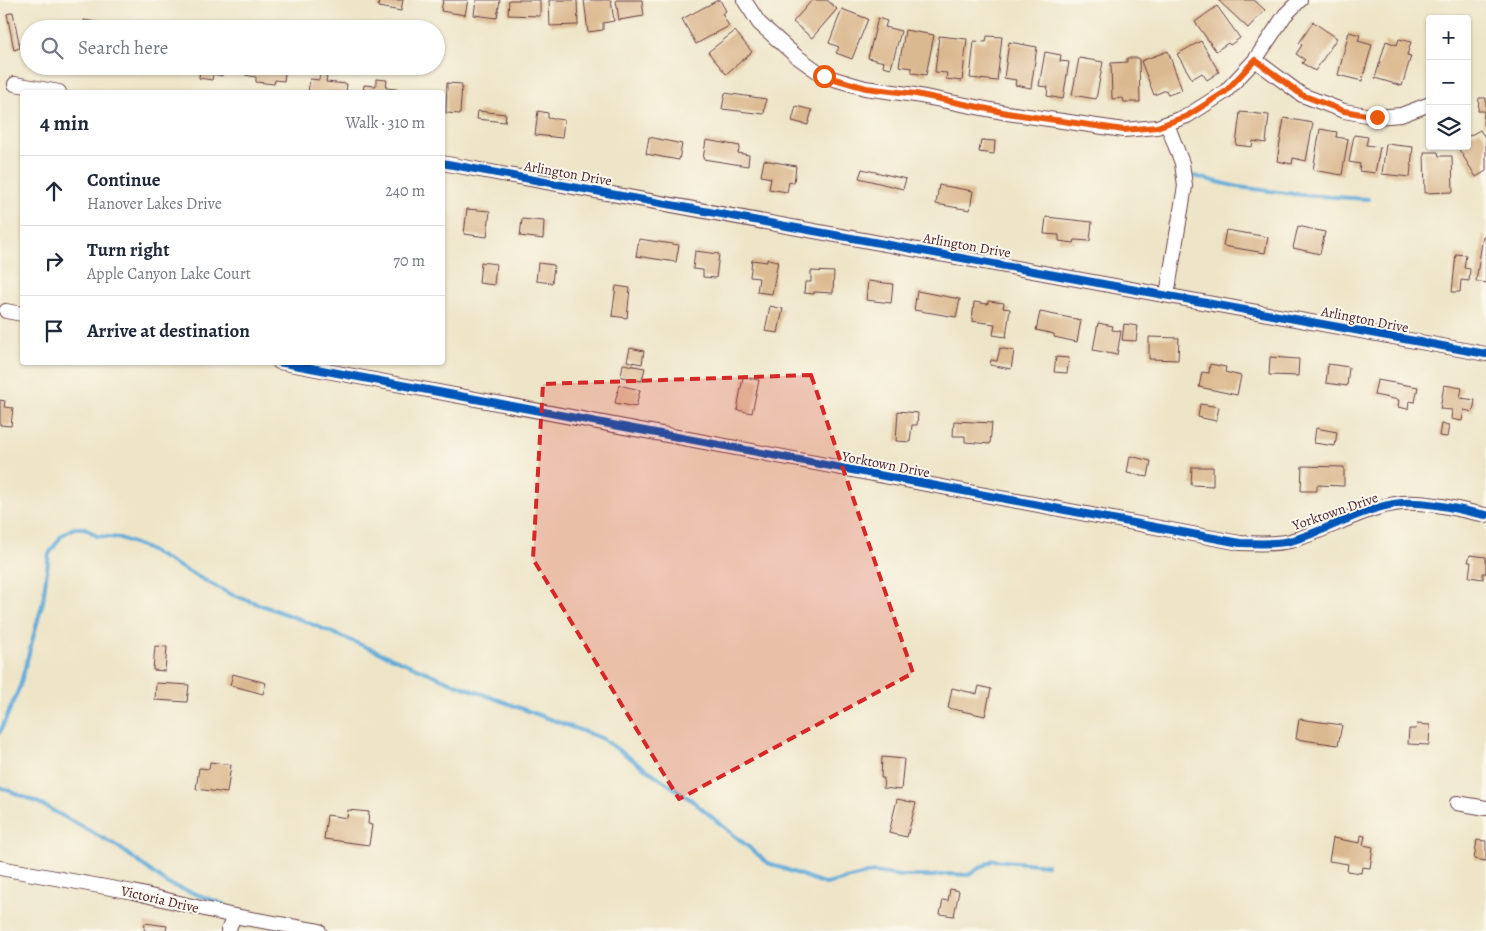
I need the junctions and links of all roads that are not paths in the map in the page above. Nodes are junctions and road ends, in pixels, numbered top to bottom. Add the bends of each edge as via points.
1 (744, 0) edge
2 (1300, 0) edge
3 (1255, 60) junction
4 (15, 84) dead end
5 (48, 90) edge
6 (1427, 105) edge
7 (1167, 124) junction
8 (445, 163) edge
9 (1167, 295) junction
10 (6, 311) dead end
11 (20, 314) edge
12 (1486, 354) edge
13 (295, 365) edge
14 (1486, 515) edge
15 (1457, 803) dead end
16 (1486, 808) edge
17 (0, 868) edge
18 (234, 916) junction
19 (228, 931) edge
20 (319, 931) edge

1 - 7 street via 759,23 824,76 866,88 1124,130
2 - 3 street via 1285,15
3 - 6 street via 1302,95 1344,111 1385,117
3 - 7 street via 1225,92 1187,116
4 - 5 street
7 - 9 street via 1182,164 1185,186
8 - 9 street, Arlington Drive
9 - 12 street, Arlington Drive
10 - 11 street
13 - 14 street, Yorktown Drive via 1240,542 1267,544 1288,541 1375,508 1401,503 1427,504
15 - 16 street
17 - 18 street, Victoria Drive via 133,892
18 - 19 street
18 - 20 street, Victoria Drive

